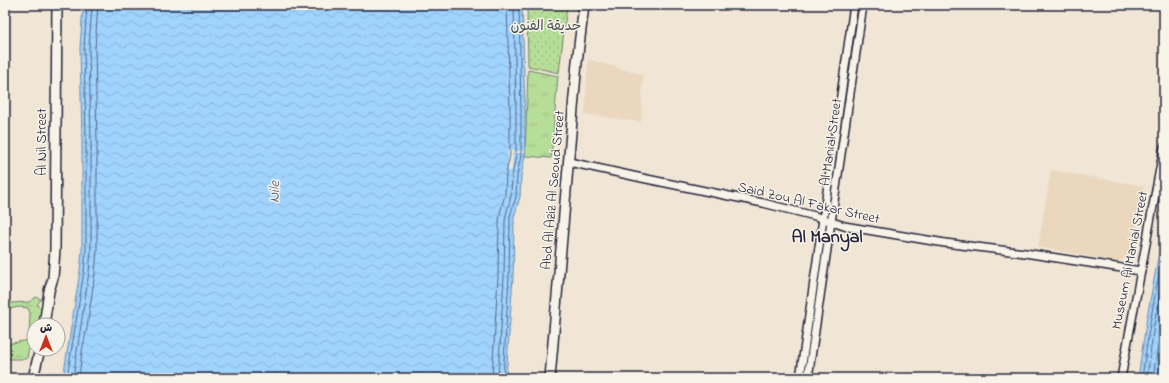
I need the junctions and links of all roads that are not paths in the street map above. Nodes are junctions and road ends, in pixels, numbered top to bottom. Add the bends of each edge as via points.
1 (57, 5) edge
2 (584, 5) edge
3 (854, 5) edge
4 (863, 5) edge
5 (1164, 147) edge
6 (569, 162) junction
7 (827, 220) junction
8 (821, 261) junction
9 (1141, 271) junction
10 (45, 317) edge
11 (38, 357) edge
12 (33, 378) edge
13 (550, 378) edge
14 (800, 378) edge
15 (808, 378) edge
16 (1121, 378) edge

1 - 10 main road, Al Nil Street via 55,249 53,278
2 - 6 main road, Abd Al Aziz Al Seoud Street
3 - 7 street, Al Manial Street
4 - 7 street, Al Manial Street
5 - 9 street, Museum Al Manial Street
6 - 7 street, Said Zou Al Fakar Street via 763,203
6 - 13 main road, Abd Al Aziz Al Seoud Street
7 - 8 street, Al Manial Street
7 - 9 street, Said Zou Al Fakar Street via 844,226 945,244
8 - 14 street, Al Manial Street
8 - 15 street, Al Manial Street
9 - 16 street, Museum Al Manial Street
11 - 12 main road

